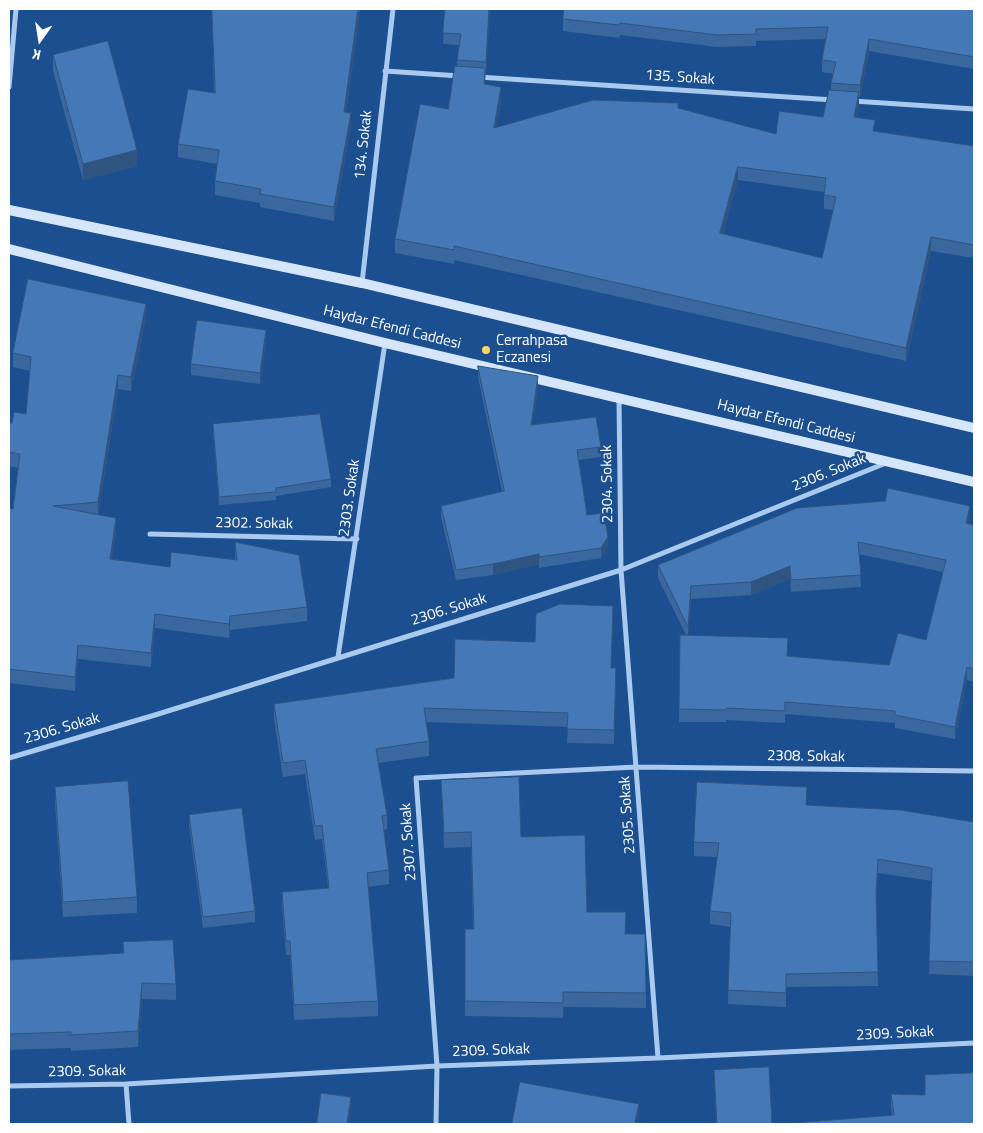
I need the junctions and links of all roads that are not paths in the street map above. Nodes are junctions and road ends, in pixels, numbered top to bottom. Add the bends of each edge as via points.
1 (16, 9) edge
2 (393, 9) edge
3 (385, 71) junction
4 (464, 76) edge
5 (474, 77) edge
6 (9, 87) edge
7 (837, 100) edge
8 (847, 101) edge
9 (974, 109) edge
10 (9, 210) edge
11 (9, 249) edge
12 (362, 284) junction
13 (385, 343) junction
14 (619, 398) junction
15 (974, 428) edge
16 (889, 462) junction
17 (974, 482) edge
18 (150, 534) dead end
19 (357, 539) junction
20 (621, 570) junction
21 (338, 657) junction
22 (9, 758) edge
23 (637, 767) junction
24 (974, 771) edge
25 (974, 1043) edge
26 (658, 1058) junction
27 (437, 1066) junction
28 (126, 1084) junction
29 (9, 1086) edge
30 (129, 1124) edge
31 (436, 1124) edge

1 - 6 street
2 - 3 street, 134. Sokak
3 - 4 street
3 - 12 street, 134. Sokak
5 - 7 street, 135. Sokak
8 - 9 street
10 - 12 main road
11 - 13 main road, Haydar Efendi Caddesi
12 - 15 main road
13 - 14 main road, Haydar Efendi Caddesi
13 - 19 street, 2303. Sokak
14 - 16 main road, Haydar Efendi Caddesi
14 - 20 street, 2304. Sokak
16 - 17 main road, Haydar Efendi Caddesi
16 - 20 street, 2306. Sokak
18 - 19 street, 2302. Sokak
19 - 21 street, 2303. Sokak
20 - 21 street, 2306. Sokak
20 - 23 street, 2305. Sokak
21 - 22 street, 2306. Sokak
23 - 24 street, 2308. Sokak
23 - 26 street, 2305. Sokak
23 - 27 street, 2307. Sokak via 416,778
25 - 26 street, 2309. Sokak
26 - 27 street, 2309. Sokak
27 - 28 street, 2309. Sokak
27 - 31 street, 2307. Sokak
28 - 29 street, 2309. Sokak
28 - 30 street

